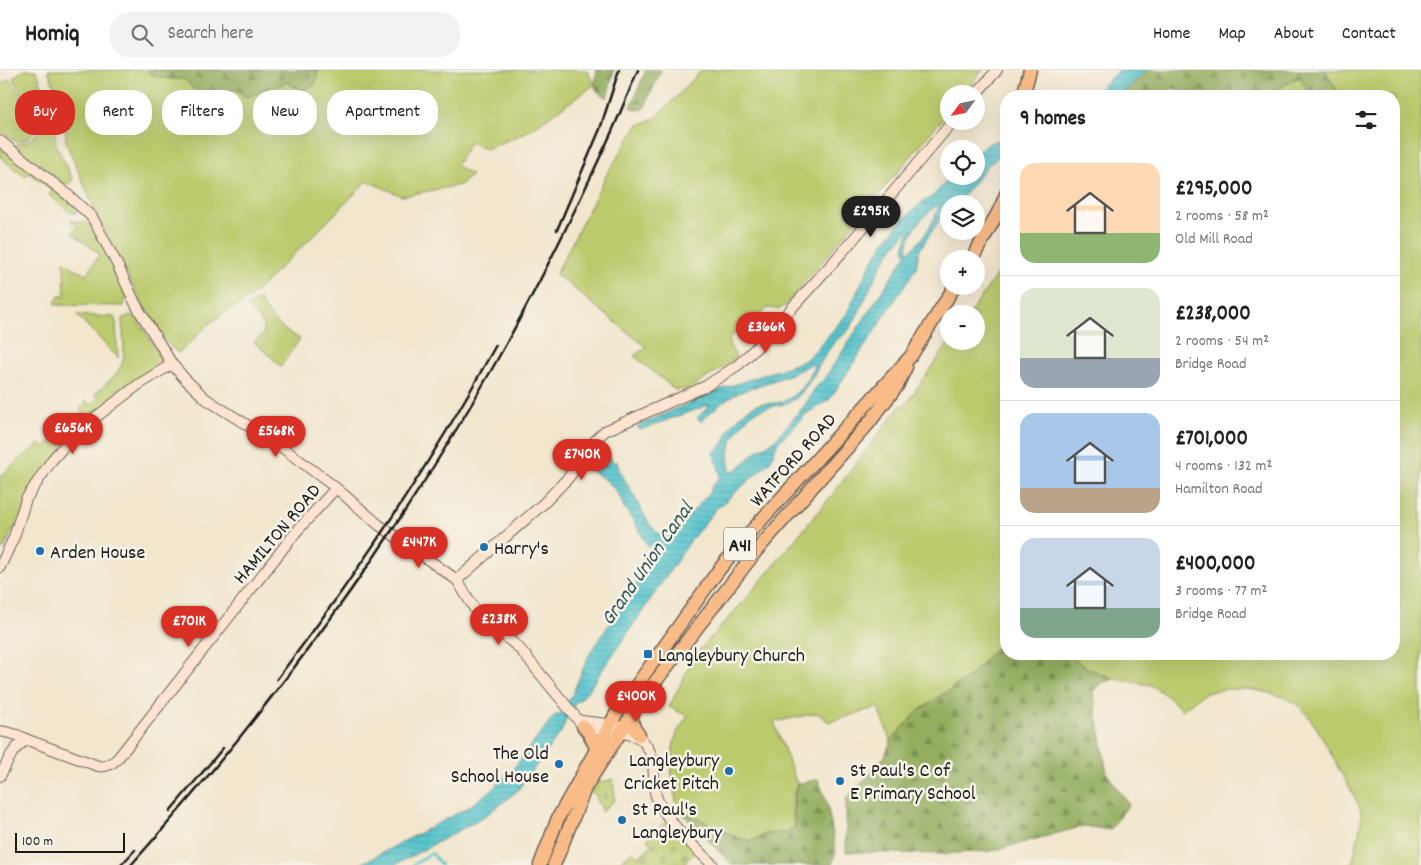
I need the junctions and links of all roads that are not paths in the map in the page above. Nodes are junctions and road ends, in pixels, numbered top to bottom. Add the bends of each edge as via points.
1 (997, 70) edge
2 (1030, 70) edge
3 (984, 85) edge
4 (1025, 90) edge
5 (945, 130) edge
6 (0, 141) edge
7 (1000, 209) edge
8 (977, 250) edge
9 (949, 295) edge
10 (912, 356) junction
11 (172, 364) junction
12 (336, 488) junction
13 (0, 567) edge
14 (457, 580) junction
15 (631, 714) junction
16 (579, 721) junction
17 (615, 729) junction
18 (1, 731) edge
19 (640, 737) junction
20 (26, 741) junction
21 (596, 748) junction
22 (0, 776) edge
23 (540, 865) edge
24 (554, 865) edge
25 (713, 865) edge

1 - 3 street
2 - 4 highway
5 - 14 street via 846,248 738,365 690,394 605,431 544,503
6 - 11 street via 68,195 95,222 136,305
7 - 8 highway
9 - 10 highway, WATFORD ROAD / A41
10 - 15 highway, WATFORD ROAD / A41 via 897,386 869,423 757,550
10 - 17 highway, WATFORD ROAD / A41 via 718,571
11 - 12 street via 206,399 262,433
11 - 13 street via 96,417 52,460 26,499
12 - 14 street via 379,525
12 - 20 street, HAMILTON ROAD via 296,532 114,762 98,766
14 - 16 street via 477,613 520,648
15 - 17 highway, WATFORD ROAD / A41
15 - 19 highway
16 - 17 street via 592,730
16 - 21 highway
17 - 19 street
17 - 21 highway, WATFORD ROAD / A41
17 - 24 highway, WATFORD ROAD / A41 via 586,786
18 - 20 street, HAMILTON ROAD
19 - 25 street via 651,754 654,788 662,807
20 - 22 street via 14,750
21 - 23 highway, WATFORD ROAD / A41 via 558,818

